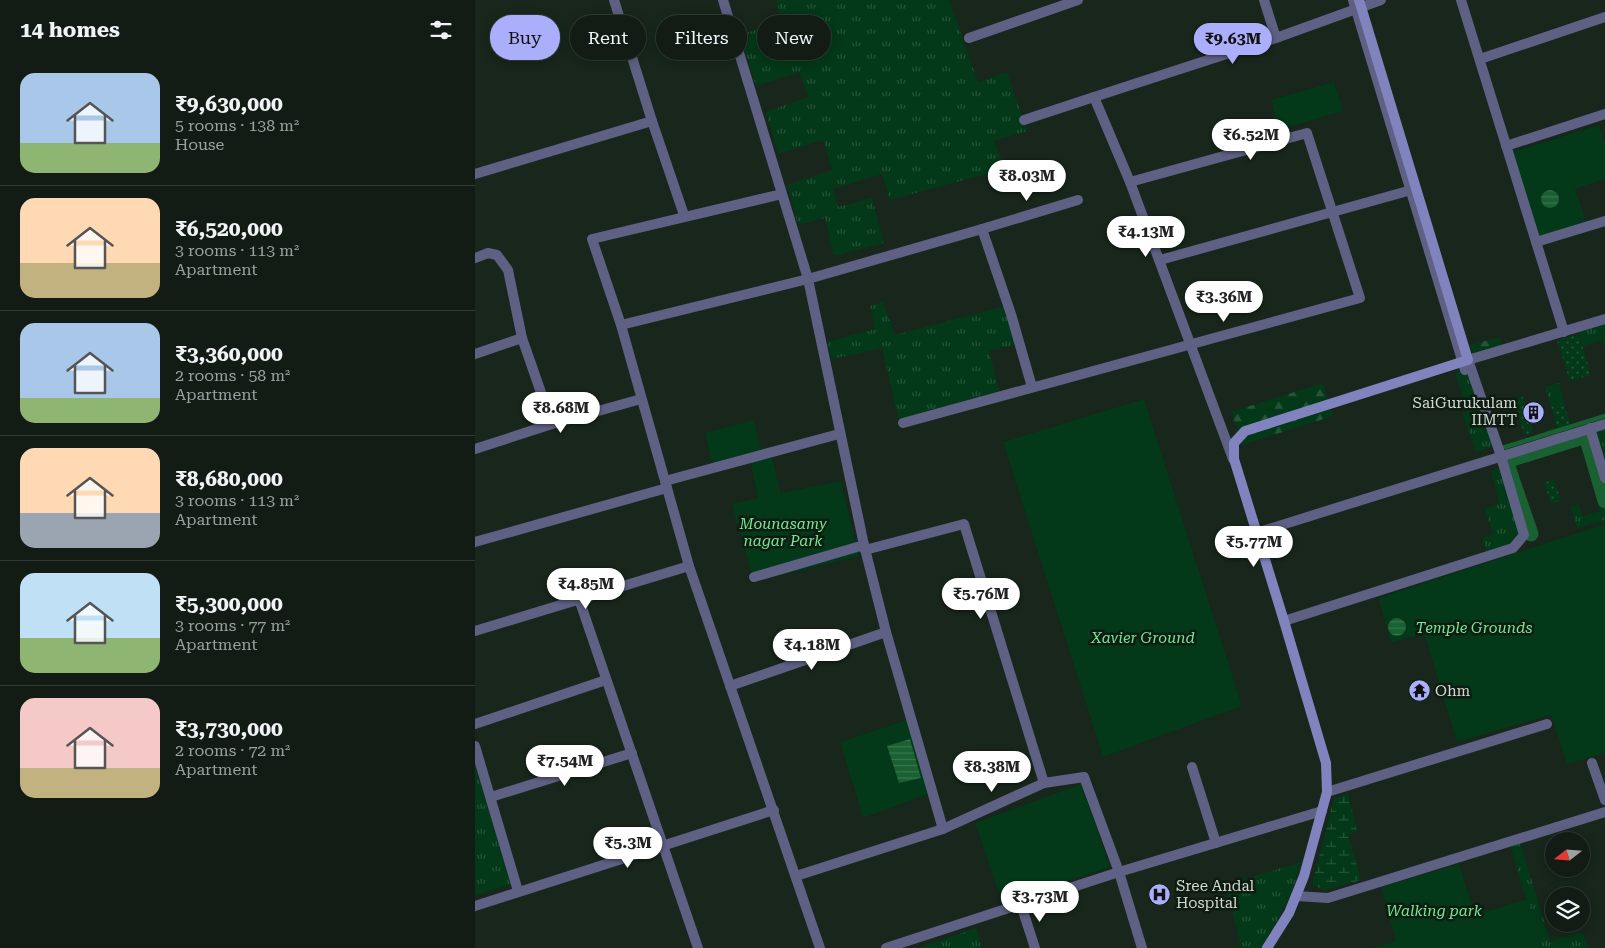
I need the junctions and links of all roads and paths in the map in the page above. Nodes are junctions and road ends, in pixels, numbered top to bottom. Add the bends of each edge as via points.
1 (614, 0) edge
2 (723, 0) edge
3 (1077, 0) edge
4 (1264, 0) edge
5 (1381, 0) edge
6 (1461, 0) edge
7 (1357, 4) edge
8 (1605, 17) edge
9 (969, 38) dead end
10 (1276, 38) junction
11 (1480, 59) junction
12 (1094, 97) junction
13 (1605, 114) edge
14 (1024, 120) dead end
15 (652, 121) junction
16 (1506, 146) junction
17 (475, 174) edge
18 (1130, 182) junction
19 (1413, 190) junction
20 (781, 194) junction
21 (1078, 200) dead end
22 (1332, 213) junction
23 (684, 216) junction
24 (1605, 221) edge
25 (982, 228) junction
26 (1535, 242) junction
27 (475, 258) edge
28 (1160, 260) junction
29 (808, 279) junction
30 (1605, 319) edge
31 (621, 325) junction
32 (1563, 332) junction
33 (522, 338) junction
34 (1191, 344) junction
35 (475, 354) edge
36 (1465, 361) junction
37 (1032, 387) junction
38 (641, 399) junction
39 (903, 423) dead end
40 (552, 424) junction
41 (1597, 426) edge
42 (839, 434) junction
43 (475, 449) edge
44 (1605, 456) edge
45 (1498, 457) junction
46 (1234, 459) junction
47 (1605, 478) edge
48 (666, 484) junction
49 (1257, 533) junction
50 (475, 542) edge
51 (865, 548) junction
52 (689, 566) junction
53 (754, 577) dead end
54 (579, 599) junction
55 (1284, 621) junction
56 (475, 631) edge
57 (886, 632) junction
58 (606, 680) junction
59 (730, 686) junction
60 (475, 724) edge
61 (1547, 724) dead end
62 (475, 746) edge
63 (632, 753) junction
64 (1592, 763) dead end
65 (1192, 767) dead end
66 (1044, 783) junction
67 (1327, 792) junction
68 (491, 797) junction
69 (1605, 800) edge
70 (774, 810) junction
71 (1322, 812) junction
72 (1605, 812) edge
73 (943, 829) junction
74 (1217, 843) junction
75 (661, 844) junction
76 (1119, 872) junction
77 (796, 876) junction
78 (518, 892) junction
79 (1296, 896) junction
80 (1021, 905) junction
81 (475, 906) edge
82 (698, 948) edge
83 (820, 948) edge
84 (886, 948) edge
85 (1035, 948) edge
86 (1142, 948) edge
87 (1267, 948) edge

1 - 15 street
2 - 20 street
3 - 9 street
4 - 10 street
5 - 7 street
6 - 11 street
7 - 10 street
7 - 19 street
8 - 11 street
10 - 12 street
11 - 16 street
12 - 14 street
12 - 18 street
13 - 16 street
15 - 17 street
15 - 23 street
16 - 26 street
18 - 22 street via 1307,133
18 - 28 street
19 - 22 street
19 - 36 street
20 - 23 street
20 - 29 street
21 - 25 street
22 - 28 street
22 - 34 street via 1361,298
23 - 31 street via 592,239
24 - 26 street
25 - 29 street
25 - 37 street
26 - 32 street
27 - 33 street via 488,253 497,255 508,270
28 - 34 street
29 - 31 street
29 - 42 street
30 - 32 street
31 - 38 street
32 - 36 street
33 - 35 street
33 - 40 street
34 - 37 street
34 - 46 street
36 - 45 street
36 - 46 street via 1245,431 1234,443
37 - 39 street
38 - 40 street
38 - 48 street
40 - 43 street
41 - 44 street
41 - 45 street
41 - 47 street
42 - 48 street
42 - 51 street
45 - 49 street
45 - 55 street via 1524,535 1513,548
46 - 49 street
48 - 50 street
48 - 52 street
49 - 55 street
51 - 53 street
51 - 57 street
51 - 66 street via 964,524
52 - 54 street
52 - 59 street
54 - 56 street
54 - 58 street
55 - 67 street via 1326,763
57 - 59 street
57 - 73 street
58 - 60 street
58 - 63 street
59 - 70 street
61 - 67 street
62 - 68 street
63 - 68 street
63 - 75 street
64 - 69 street
65 - 74 street
66 - 73 street
66 - 76 street via 1084,777
67 - 71 street
68 - 78 street
70 - 75 street
70 - 77 street
71 - 74 street
71 - 79 street
72 - 79 street via 1328,898
73 - 77 street
74 - 76 street
75 - 78 street
75 - 82 street
76 - 80 street
76 - 86 street
77 - 83 street
78 - 81 street
79 - 87 street
80 - 84 street
80 - 85 street

